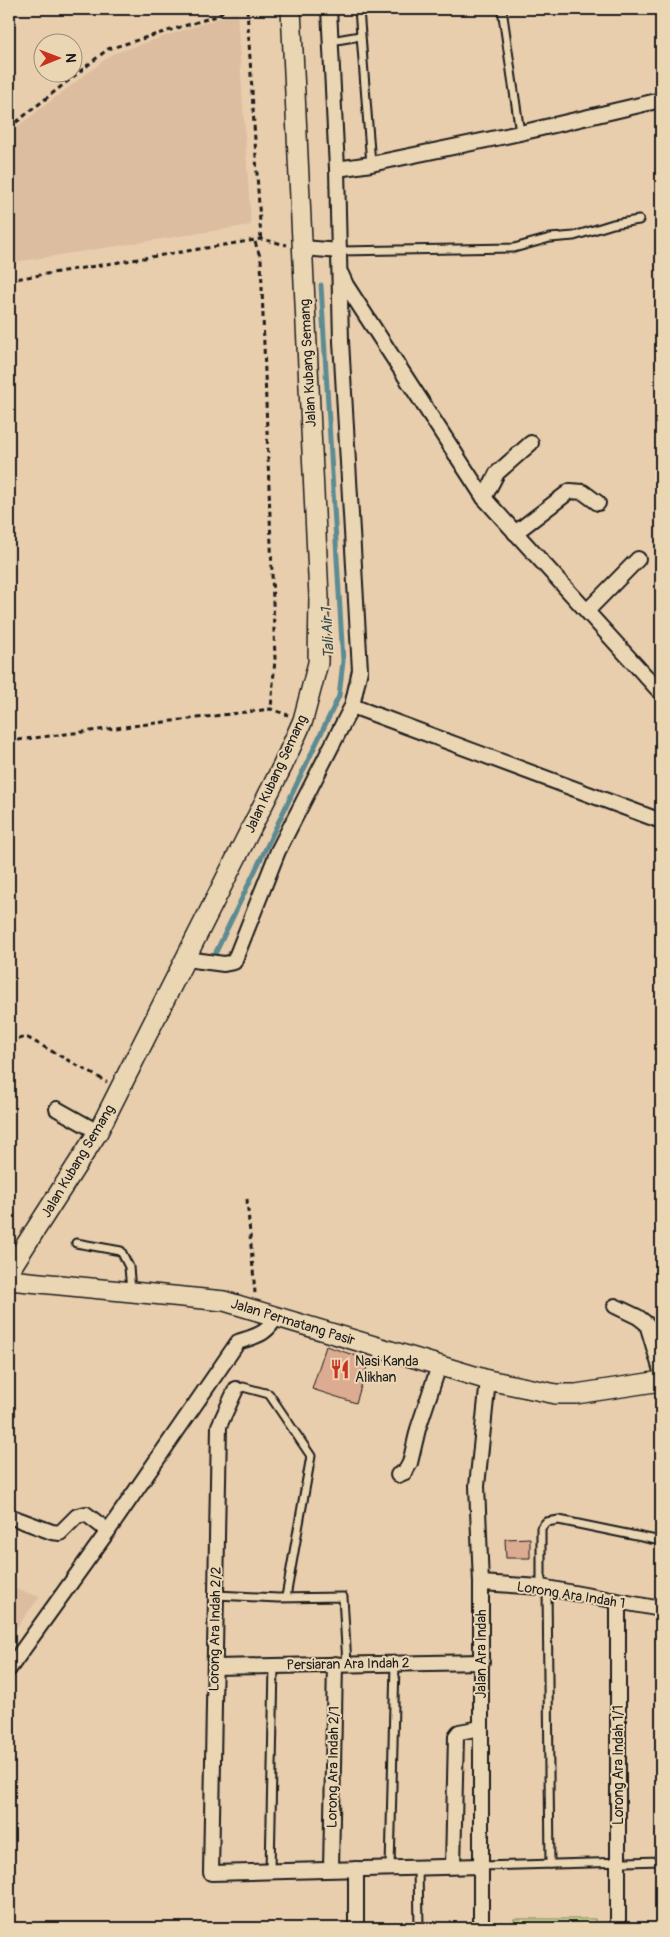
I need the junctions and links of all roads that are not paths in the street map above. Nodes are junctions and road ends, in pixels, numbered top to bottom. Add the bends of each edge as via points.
1 (292, 9) edge
2 (329, 9) edge
3 (359, 9) edge
4 (502, 9) edge
5 (360, 36) junction
6 (331, 41) junction
7 (661, 100) edge
8 (520, 133) junction
9 (371, 164) junction
10 (337, 169) junction
11 (639, 220) dead end
12 (303, 248) junction
13 (340, 251) junction
14 (340, 272) junction
15 (531, 443) dead end
16 (484, 498) junction
17 (598, 503) dead end
18 (516, 533) junction
19 (638, 559) dead end
20 (587, 611) junction
21 (659, 685) edge
22 (352, 706) junction
23 (661, 821) edge
24 (186, 959) junction
25 (57, 1109) dead end
26 (98, 1132) junction
27 (76, 1243) dead end
28 (14, 1253) edge
29 (9, 1271) edge
30 (9, 1280) edge
31 (132, 1291) junction
32 (615, 1306) dead end
33 (276, 1316) junction
34 (439, 1366) junction
35 (661, 1372) edge
36 (488, 1380) junction
37 (661, 1381) edge
38 (236, 1389) joint
39 (398, 1475) dead end
40 (9, 1516) edge
41 (108, 1531) junction
42 (661, 1541) edge
43 (481, 1583) junction
44 (544, 1588) junction
45 (216, 1595) junction
46 (286, 1597) junction
47 (618, 1602) junction
48 (661, 1609) edge
49 (482, 1662) junction
50 (395, 1663) junction
51 (341, 1664) junction
52 (214, 1666) junction
53 (274, 1666) junction
54 (9, 1669) edge
55 (481, 1728) junction
56 (661, 1861) edge
57 (618, 1862) junction
58 (550, 1864) junction
59 (453, 1866) junction
60 (481, 1866) junction
61 (418, 1867) junction
62 (390, 1868) junction
63 (331, 1869) junction
64 (356, 1869) junction
65 (270, 1871) junction
66 (356, 1928) edge
67 (419, 1928) edge
68 (481, 1928) edge
69 (618, 1928) edge

1 - 12 main road, Jalan Kubang Semang
2 - 6 street
3 - 5 lane
4 - 8 lane
5 - 6 lane
5 - 9 lane
6 - 10 street
7 - 8 street
8 - 9 street
9 - 10 street
10 - 13 street
11 - 13 lane via 514,248
12 - 13 street
12 - 24 main road, Jalan Kubang Semang via 319,596 318,663 303,720
13 - 14 street
14 - 16 street
14 - 22 street via 340,341 360,670
15 - 16 street via 498,473
16 - 18 street
17 - 18 street via 582,492 570,491
18 - 20 street
19 - 20 street
20 - 21 street
22 - 23 street
22 - 24 street via 278,851 234,962 224,964
24 - 26 main road, Jalan Kubang Semang
25 - 26 street
26 - 28 main road, Jalan Kubang Semang
27 - 31 lane via 121,1251 130,1267
28 - 29 main road, Jalan Kubang Semang
30 - 31 main road, Jalan Permatang Pasir
31 - 33 main road, Jalan Permatang Pasir via 224,1301
32 - 35 street via 647,1324
33 - 34 main road, Jalan Permatang Pasir
33 - 41 street via 264,1334 238,1342
34 - 36 main road, Jalan Permatang Pasir
34 - 39 street via 410,1463 405,1472
36 - 37 main road, Jalan Permatang Pasir via 556,1394
36 - 43 street, Jalan Ara Indah via 477,1486
38 - 45 street, Lorong Ara Indah 2/2 via 219,1426
38 - 46 lane via 243,1387 269,1394 311,1456
40 - 41 street via 60,1532 77,1516 86,1514
41 - 54 street
42 - 44 lane via 559,1520 546,1522 541,1528
43 - 44 street, Lorong Ara Indah 1
43 - 49 street, Jalan Ara Indah
44 - 47 street, Lorong Ara Indah 1
44 - 58 lane
45 - 46 lane
45 - 52 street, Lorong Ara Indah 2/2
46 - 51 lane via 343,1597
47 - 48 street, Lorong Ara Indah 1
47 - 57 street, Lorong Ara Indah 1/1
49 - 50 street, Persiaran Ara Indah 2
49 - 55 street, Jalan Ara Indah
50 - 51 street, Persiaran Ara Indah 2
50 - 62 lane
51 - 53 street, Persiaran Ara Indah 2
51 - 63 street, Lorong Ara Indah 2/1
52 - 53 street, Persiaran Ara Indah 2
52 - 65 street, Lorong Ara Indah 2/2 via 211,1872
53 - 65 lane
55 - 59 street via 458,1732 456,1736
55 - 60 street, Jalan Ara Indah
56 - 57 lane
57 - 58 lane
57 - 69 street, Lorong Ara Indah 1/1
58 - 60 lane
59 - 60 street
59 - 61 street
60 - 68 street, Jalan Ara Indah
61 - 62 street
61 - 67 lane
62 - 64 street
63 - 64 street
63 - 65 street
64 - 66 street

